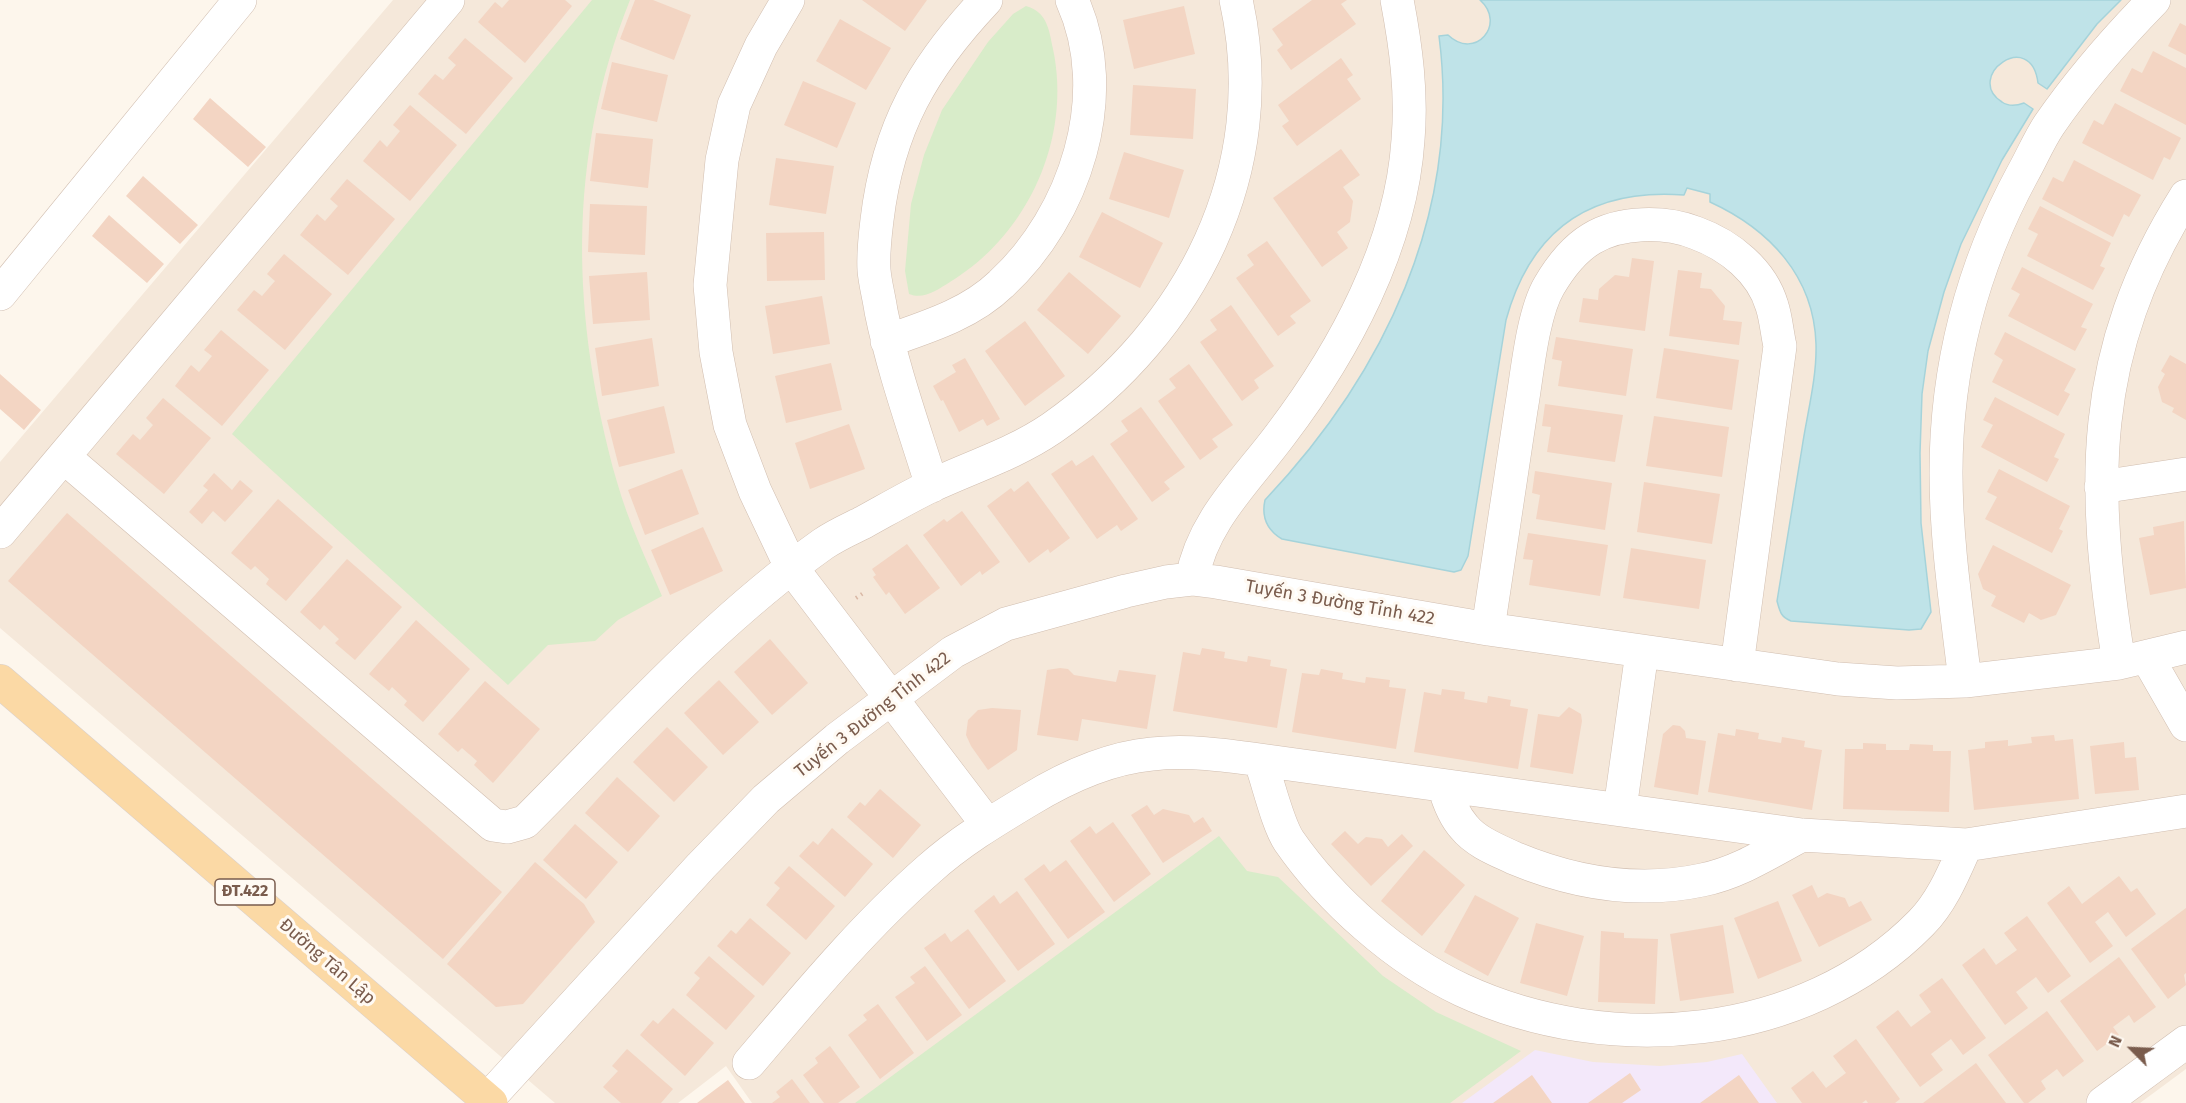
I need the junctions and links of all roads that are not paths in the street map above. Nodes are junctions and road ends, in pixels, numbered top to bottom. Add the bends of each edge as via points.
1 (240, 0) edge
2 (448, 0) edge
3 (788, 0) edge
4 (986, 0) edge
5 (1072, 0) edge
6 (1236, 0) edge
7 (1397, 0) edge
8 (2154, 0) edge
9 (2186, 196) edge
10 (0, 294) edge
11 (887, 341) junction
12 (64, 457) junction
13 (2186, 474) edge
14 (932, 486) junction
15 (2101, 487) junction
16 (0, 532) edge
17 (791, 567) junction
18 (1192, 579) junction
19 (1488, 629) junction
20 (2186, 647) edge
21 (1642, 652) junction
22 (2133, 660) junction
23 (1737, 665) junction
24 (0, 681) edge
25 (1965, 681) junction
26 (891, 697) junction
27 (2186, 725) edge
28 (1260, 760) junction
29 (1444, 786) junction
30 (1620, 809) junction
31 (2186, 811) edge
32 (987, 825) junction
33 (1802, 835) junction
34 (1966, 845) junction
35 (2186, 1042) edge
36 (749, 1063) dead end
37 (489, 1102) edge
38 (2103, 1103) edge

1 - 10 street
2 - 12 street
3 - 17 street via 734,105 722,160 710,285 730,425
4 - 11 street via 951,37 917,89 882,177 874,270
5 - 11 street via 1086,45 1088,86 1086,132 1068,190 1040,240 1001,285 974,305 938,323
6 - 14 street via 1245,42 1246,97 1237,170 1215,232 1181,296 1138,353 1051,429 1001,457
7 - 18 street via 1409,92 1408,142 1398,203 1383,250 1360,307 1326,368 1209,529 1196,556
8 - 25 street via 2080,82 2048,128 1994,229 1971,295 1959,345 1946,473
9 - 15 street via 2129,309 2104,409
11 - 14 street
12 - 16 street
12 - 17 street via 494,825 507,827 525,822 693,653
13 - 15 street
14 - 17 street via 827,541
15 - 22 street via 2108,593
17 - 26 street
18 - 19 street, Tuyến 3 Đường Tỉnh 422
18 - 26 street, Tuyến 3 Đường Tỉnh 422 via 1126,591 1006,624 953,652
19 - 21 street, Tuyến 3 Đường Tỉnh 422
19 - 23 street via 1532,342 1548,289 1566,261 1591,239 1625,227 1657,224 1707,237 1738,256 1757,277 1772,304 1780,346
20 - 22 street, Tuyến 3 Đường Tỉnh 422
21 - 23 street, Tuyến 3 Đường Tỉnh 422
21 - 30 street
22 - 25 street, Tuyến 3 Đường Tỉnh 422
22 - 27 street
23 - 25 street, Tuyến 3 Đường Tỉnh 422 via 1838,679 1897,683
24 - 37 main road, Đường Tân Lập / ĐT.422
26 - 32 street
26 - 37 street, Tuyến 3 Đường Tỉnh 422 via 766,800 701,866
28 - 29 street
28 - 32 street via 1197,752 1150,754 1096,767 1047,789
28 - 34 street via 1287,838 1326,888 1374,932 1460,989 1510,1009 1564,1022 1628,1030 1687,1029 1809,1001 1870,965 1922,922 1947,887
29 - 30 street
29 - 33 street via 1464,828 1491,848 1551,873 1602,885 1657,886 1720,875
30 - 33 street
31 - 34 street
32 - 36 street via 929,869 864,931
33 - 34 street
35 - 38 street

